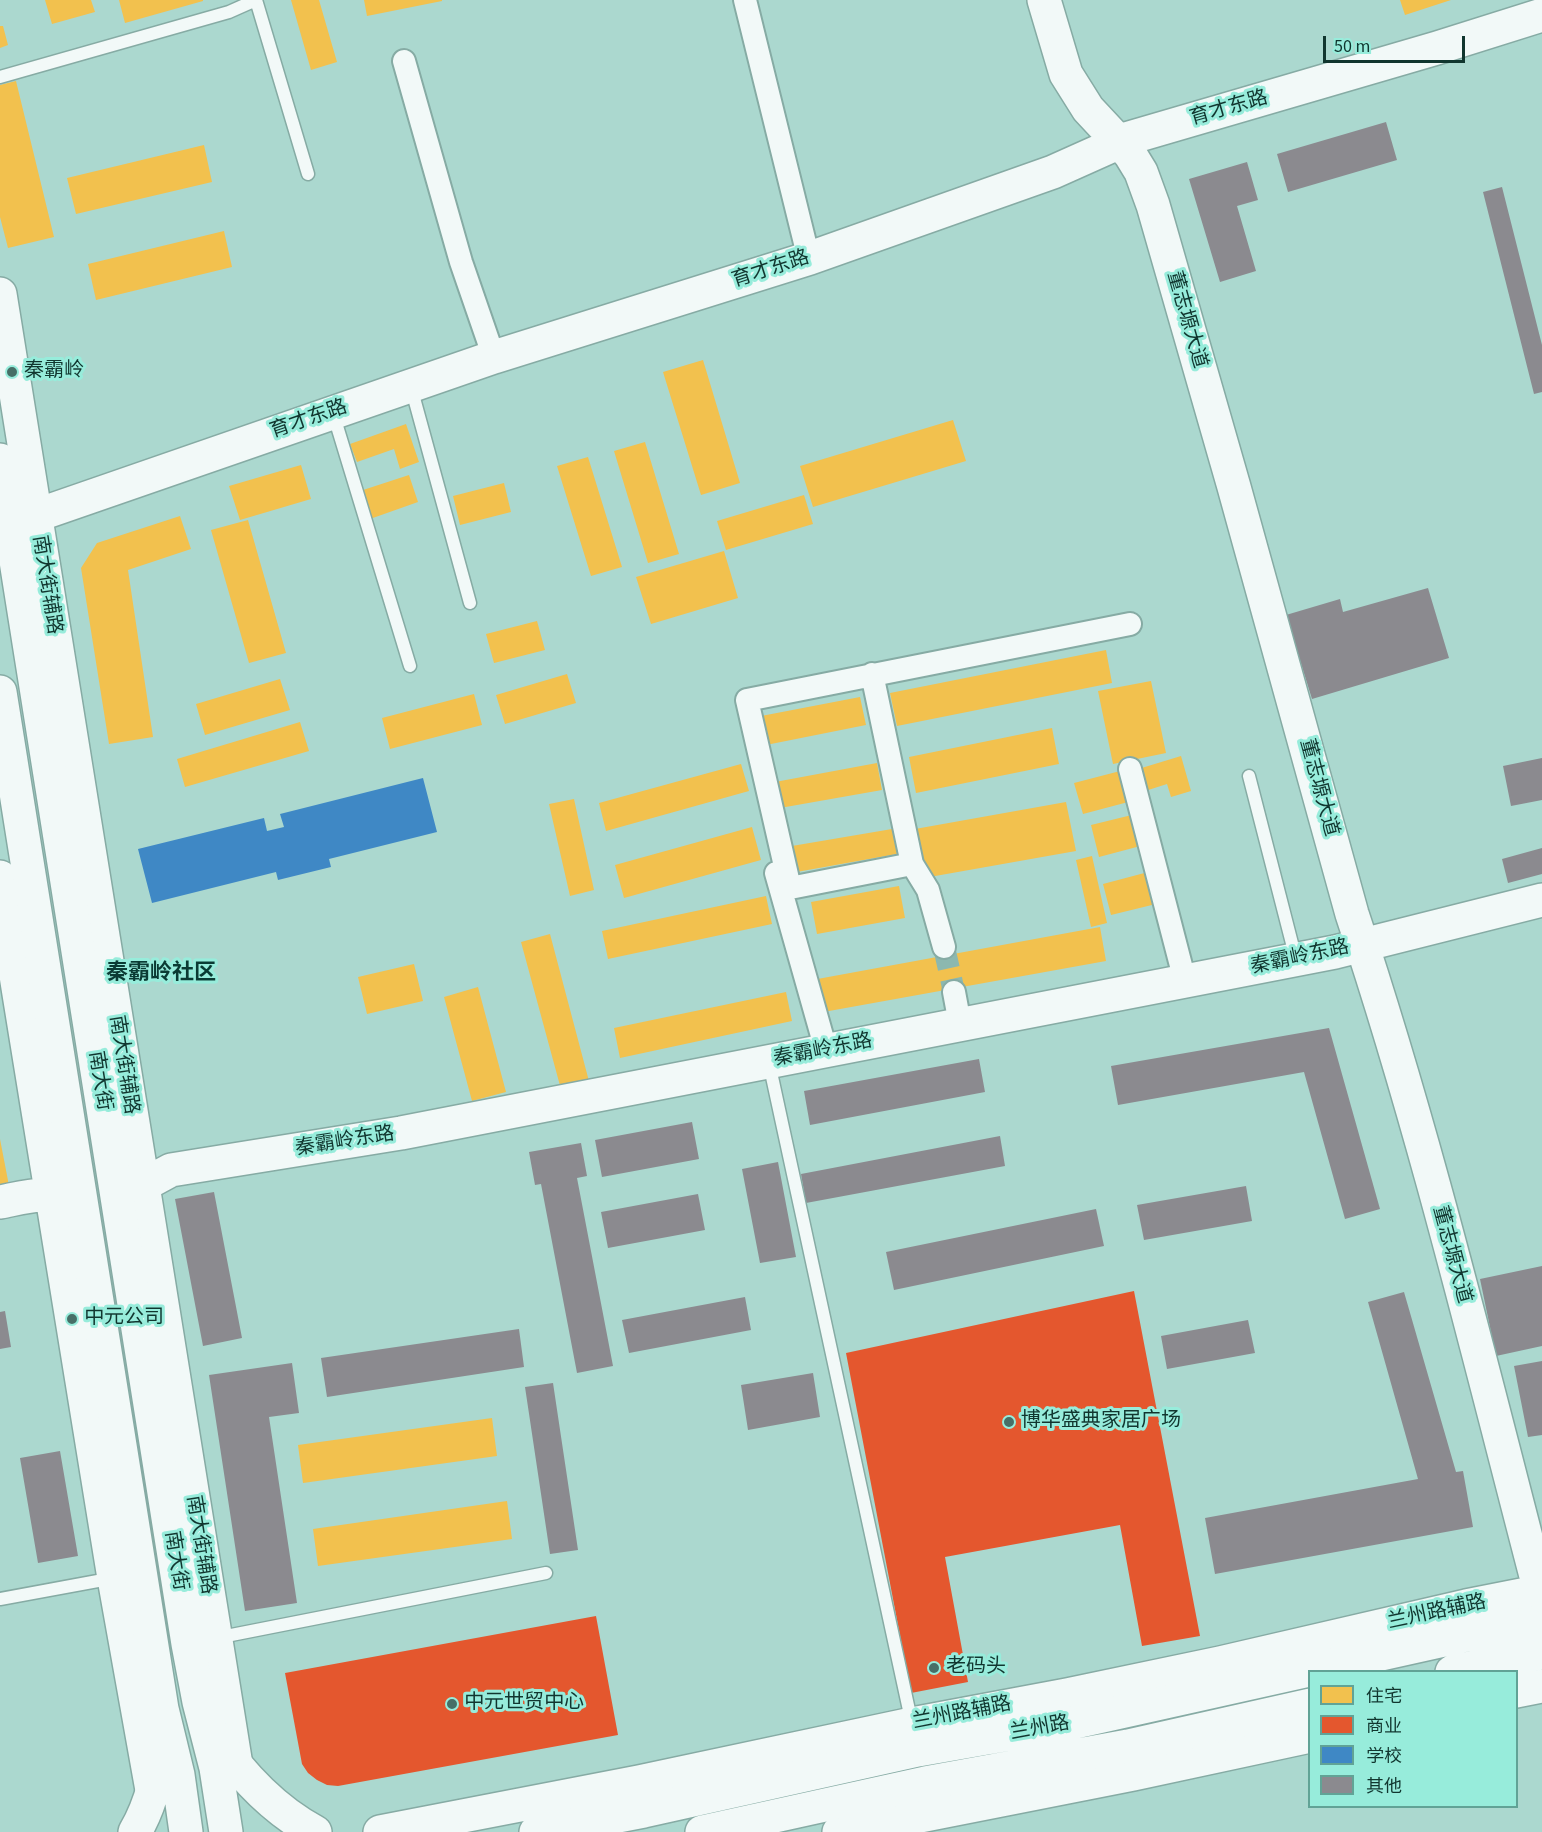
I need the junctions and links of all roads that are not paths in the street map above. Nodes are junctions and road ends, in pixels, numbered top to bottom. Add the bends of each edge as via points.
1 (256, 0) edge
2 (745, 0) edge
3 (1044, 0) edge
4 (1055, 0) edge
5 (1542, 3) edge
6 (1542, 15) edge
7 (404, 61) dead end
8 (0, 76) edge
9 (1120, 136) junction
10 (308, 174) dead end
11 (806, 247) junction
12 (0, 294) edge
13 (490, 346) junction
14 (411, 385) junction
15 (333, 412) junction
16 (0, 460) edge
17 (14, 516) edge
18 (470, 603) dead end
19 (1130, 624) dead end
20 (410, 666) dead end
21 (872, 674) junction
22 (0, 692) edge
23 (744, 754) dead end
24 (1130, 769) dead end
25 (1249, 776) dead end
26 (912, 864) junction
27 (0, 877) edge
28 (1542, 891) edge
29 (1542, 900) edge
30 (1367, 940) junction
31 (944, 947) tunnel mouth
32 (1295, 956) junction
33 (1184, 977) junction
34 (824, 1046) junction
35 (767, 1057) junction
36 (109, 1146) junction
37 (73, 1156) junction
38 (140, 1174) junction
39 (51, 1190) junction
40 (0, 1194) edge
41 (0, 1202) edge
42 (83, 1217) junction
43 (121, 1220) junction
44 (1542, 1560) edge
45 (546, 1573) dead end
46 (114, 1578) junction
47 (0, 1599) edge
48 (1542, 1601) edge
49 (215, 1639) junction
50 (1542, 1653) edge
51 (1308, 1670) edge
52 (1310, 1670) edge
53 (1457, 1670) edge
54 (1542, 1686) edge
55 (1518, 1691) edge
56 (199, 1702) junction
57 (1308, 1705) edge
58 (162, 1708) junction
59 (1308, 1736) edge
60 (915, 1737) junction
61 (236, 1765) junction
62 (152, 1790) junction
63 (135, 1832) edge
64 (186, 1832) edge
65 (226, 1832) edge
66 (315, 1832) edge
67 (380, 1832) edge
68 (536, 1832) edge
69 (702, 1832) edge
70 (839, 1832) edge

1 - 8 lane via 229,12
1 - 10 lane
2 - 11 street
3 - 9 street, 董志塬大道 via 1066,74 1088,109
4 - 9 street, 董志塬大道 via 1076,70
5 - 9 street, 育才东路
6 - 9 street, 育才东路
7 - 13 street via 461,262
9 - 11 street, 育才东路
9 - 14 street, 育才东路 via 1053,172 810,258
9 - 30 street, 董志塬大道 via 1138,148 1163,203
11 - 13 street, 育才东路
12 - 17 street, 南大街辅路
13 - 17 street, 育才东路
14 - 15 street, 育才东路
14 - 18 lane
15 - 17 street, 育才东路
15 - 20 lane
16 - 17 street, 南大街
17 - 36 street, 南大街
17 - 38 street, 南大街辅路
19 - 21 street
21 - 26 street
21 - 26 street via 747,700 790,888
22 - 37 street, 南大街
23 - 34 street
24 - 33 street
25 - 32 lane
26 - 31 street via 928,890
27 - 39 street
28 - 30 street, 秦霸岭东路
29 - 30 street, 秦霸岭东路
30 - 32 street, 秦霸岭东路
30 - 44 street, 董志塬大道 via 1439,1169
30 - 48 street, 董志塬大道
32 - 33 street, 秦霸岭东路
33 - 34 street, 秦霸岭东路 via 958,1011
34 - 35 street, 秦霸岭东路
35 - 38 street, 秦霸岭东路 via 401,1133 171,1170 158,1176
35 - 60 lane
36 - 38 street
36 - 43 street, 南大街
37 - 39 street
37 - 42 street, 南大街
38 - 43 street, 秦霸岭东路
38 - 49 street, 南大街辅路
39 - 40 street
39 - 41 street
39 - 42 street via 75,1206
39 - 46 street
42 - 58 street, 南大街
43 - 56 street, 南大街
45 - 49 lane
46 - 47 lane
46 - 62 street
48 - 52 street, 兰州路 via 1467,1635
49 - 61 street, 南大街辅路
50 - 53 street
51 - 60 street, 兰州路 via 1068,1724
54 - 55 street
56 - 61 street via 212,1733
56 - 65 street via 216,1768
57 - 69 street, 兰州路
58 - 62 street via 162,1738
58 - 64 street
59 - 70 street
60 - 67 street, 兰州路辅路 via 639,1782
60 - 68 street, 兰州路 via 644,1811
61 - 66 street via 255,1788
62 - 63 street

